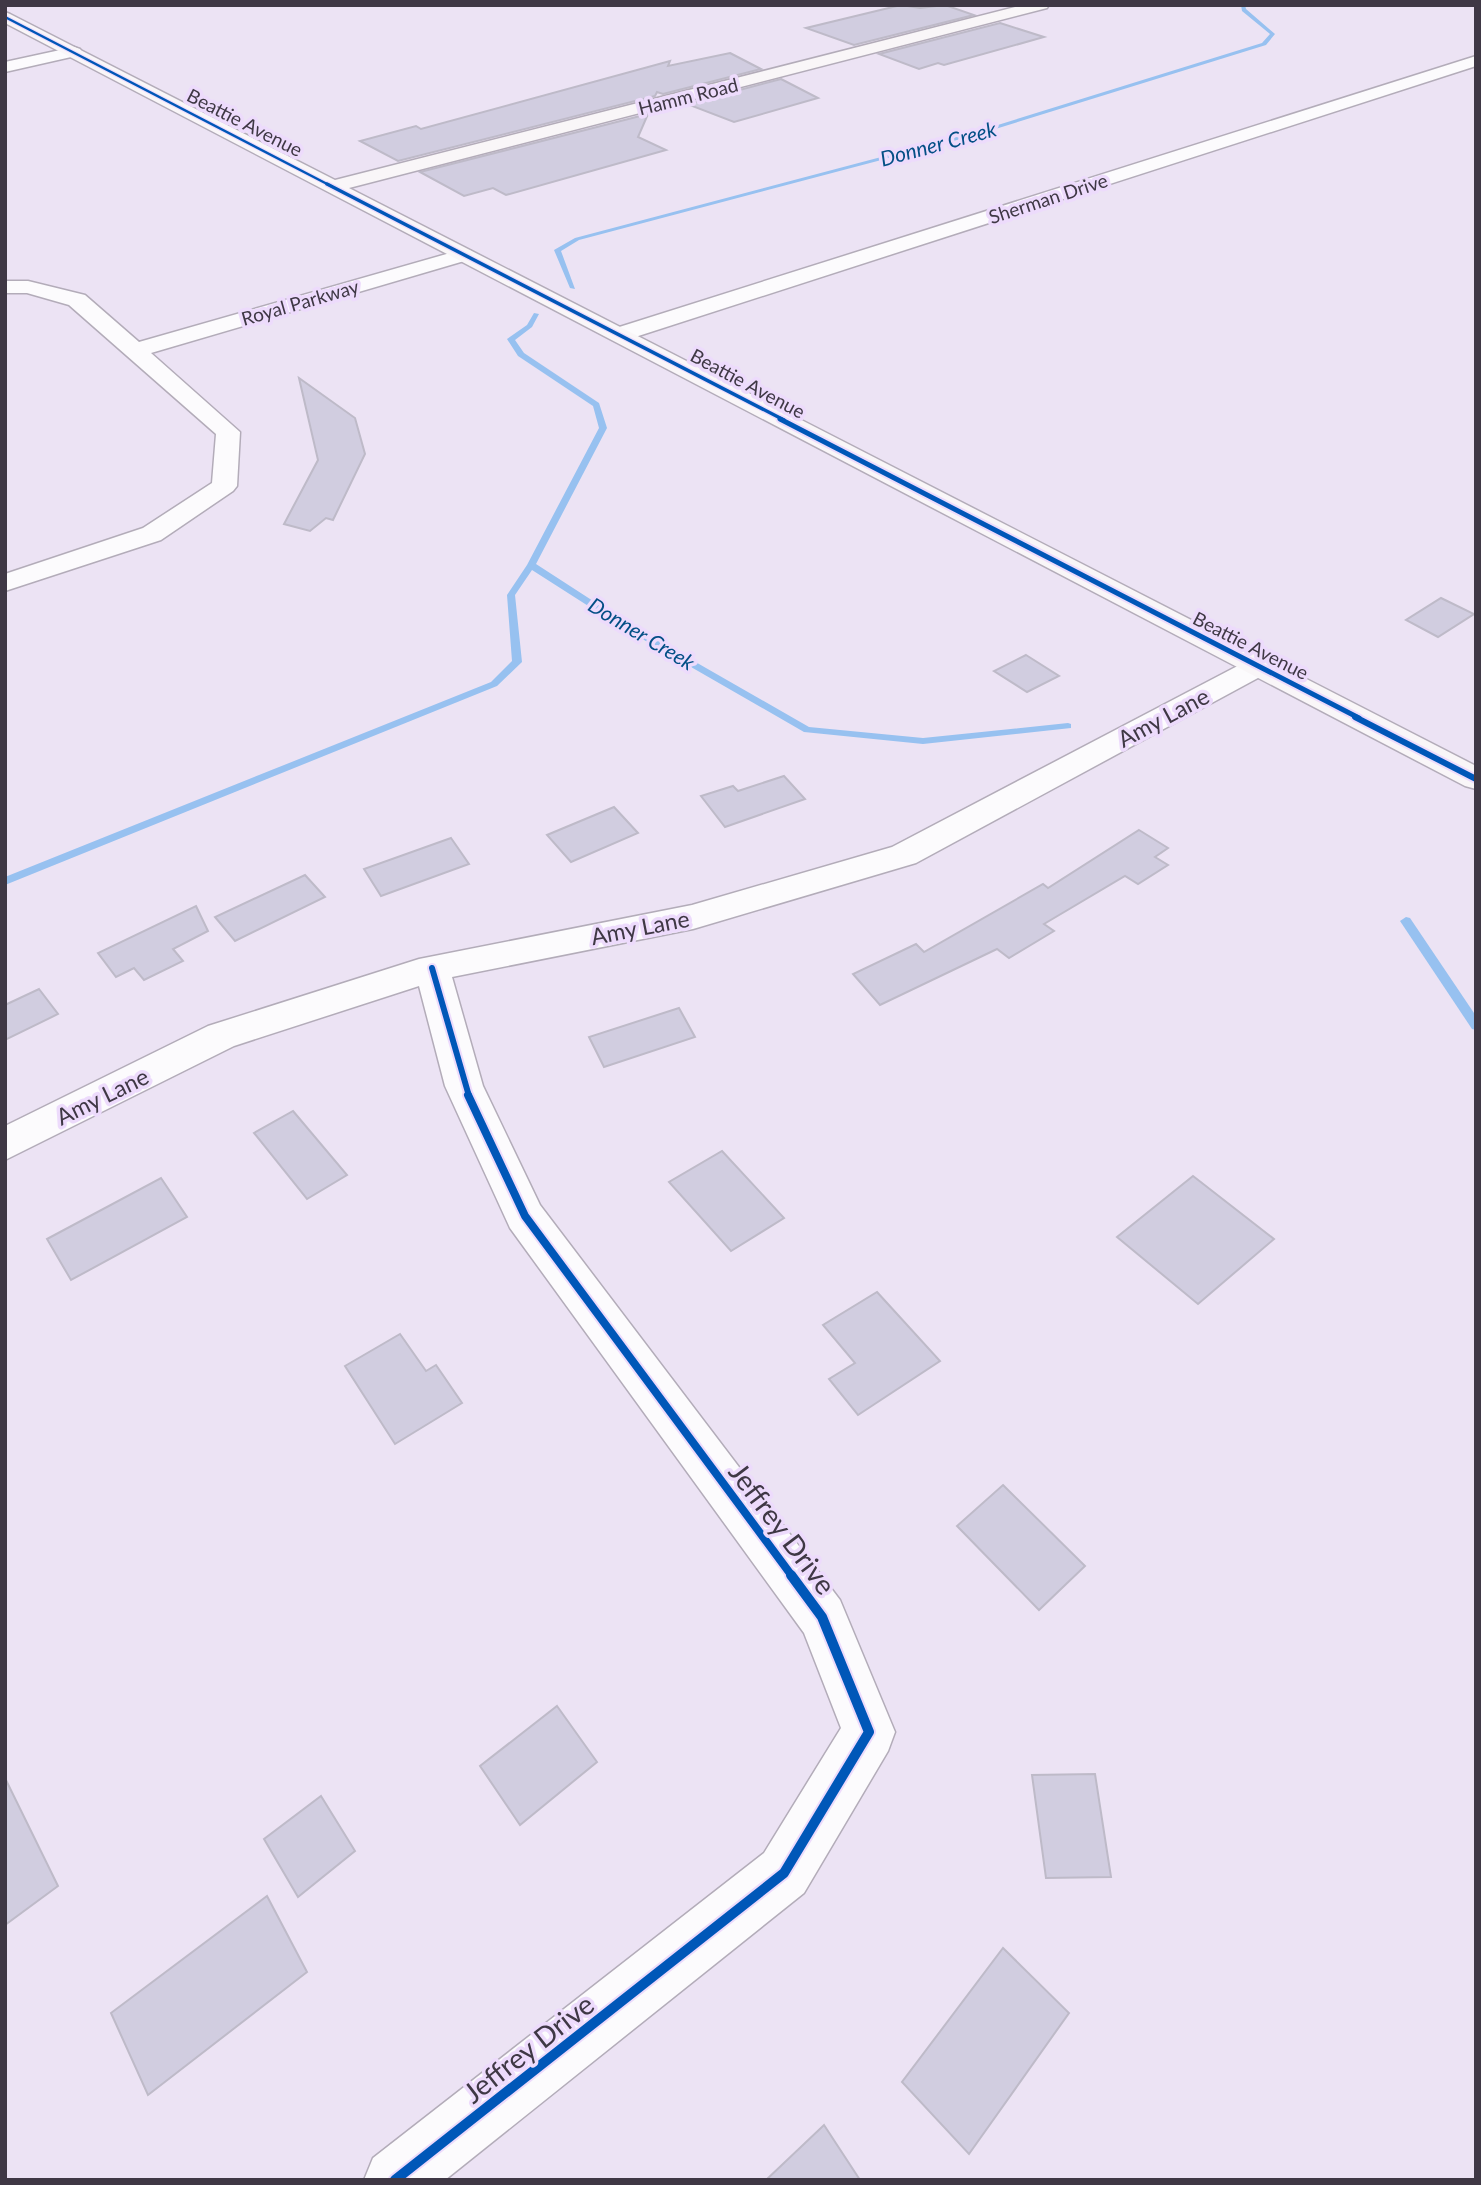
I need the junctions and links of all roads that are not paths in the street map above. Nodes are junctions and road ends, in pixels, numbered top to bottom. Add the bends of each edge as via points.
1 (1042, 5) edge
2 (5, 17) edge
3 (74, 52) junction
4 (1476, 61) edge
5 (5, 67) edge
6 (334, 186) junction
7 (464, 255) junction
8 (5, 287) edge
9 (621, 334) junction
10 (137, 350) junction
11 (5, 583) edge
12 (1259, 666) junction
13 (1476, 779) edge
14 (432, 968) junction
15 (5, 1144) edge
16 (395, 2180) edge

1 - 6 street, Hamm Road
2 - 3 street, Beattie Avenue
3 - 5 street
3 - 6 street, Beattie Avenue
4 - 9 street, Sherman Drive
6 - 7 street, Beattie Avenue
7 - 9 street, Beattie Avenue
7 - 10 street, Royal Parkway
8 - 10 street via 28,287 77,300
9 - 12 street, Beattie Avenue
10 - 11 street via 228,432 224,486 152,534
12 - 13 street, Beattie Avenue
12 - 14 street, Amy Lane via 904,855 693,917
14 - 15 street, Amy Lane via 221,1036
14 - 16 street, Jeffrey Drive via 464,1086 525,1216 822,1617 869,1732 784,1873

